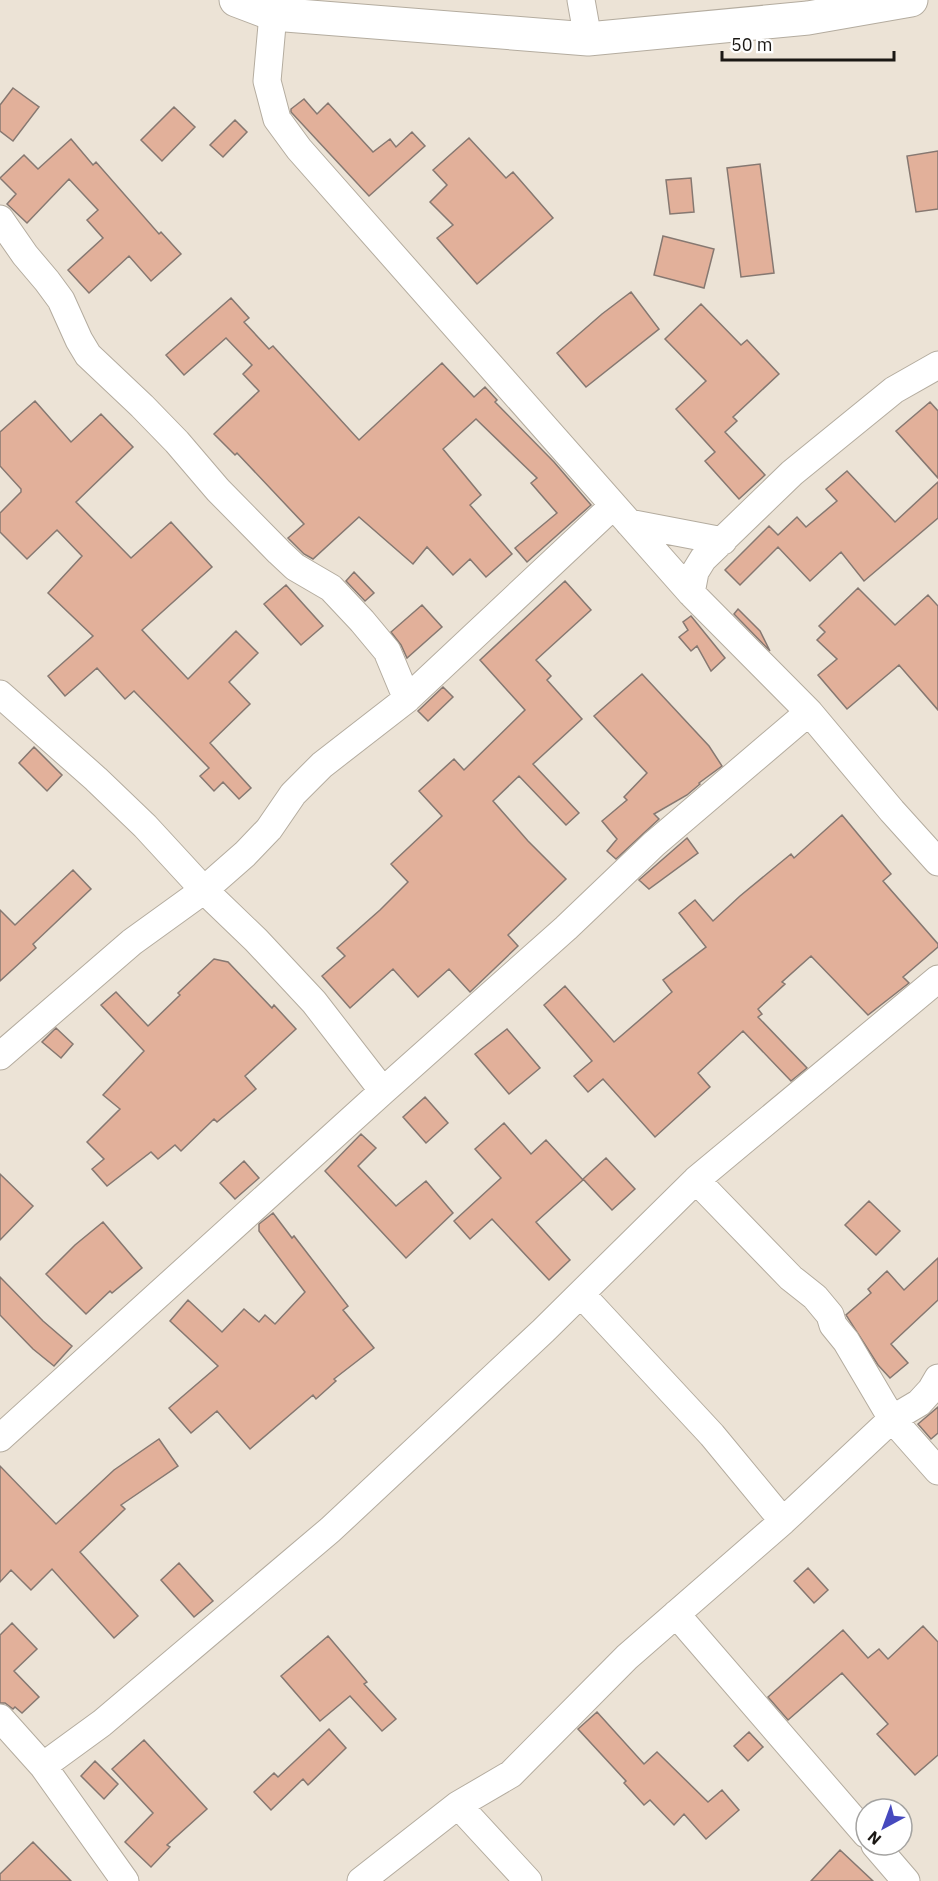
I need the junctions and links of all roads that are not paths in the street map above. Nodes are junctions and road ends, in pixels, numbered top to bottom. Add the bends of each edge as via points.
1 (236, 0) edge
2 (581, 0) edge
3 (911, 0) edge
4 (273, 14) junction
5 (588, 39) junction
6 (0, 219) edge
7 (938, 365) edge
8 (621, 515) junction
9 (723, 540) junction
10 (691, 593) junction
11 (0, 694) edge
12 (407, 699) junction
13 (809, 712) junction
14 (938, 861) edge
15 (204, 890) junction
16 (938, 979) edge
17 (0, 1056) edge
18 (383, 1091) junction
19 (696, 1180) junction
20 (581, 1294) junction
21 (938, 1378) edge
22 (892, 1419) junction
23 (0, 1438) edge
24 (938, 1471) edge
25 (783, 1521) junction
26 (676, 1614) junction
27 (0, 1718) edge
28 (43, 1766) junction
29 (458, 1805) junction
30 (854, 1820) edge
31 (885, 1857) edge
32 (125, 1881) edge
33 (361, 1881) edge
34 (528, 1881) edge
35 (906, 1881) edge

1 - 4 main road
2 - 5 street
3 - 5 main road via 808,18
4 - 5 main road
4 - 8 street via 267,81 277,118 299,149
6 - 12 street via 61,300 88,355 142,406 279,552 295,567 331,588 362,621 387,651
7 - 9 street via 894,390 792,473
8 - 9 street
8 - 10 street
8 - 12 street
9 - 10 street via 695,572
10 - 13 street
11 - 15 street via 145,826
12 - 15 street via 322,765 245,854
13 - 14 street
13 - 18 street via 654,844
15 - 17 street via 132,942
15 - 18 street via 314,1002
16 - 19 street
18 - 23 street
19 - 20 street
19 - 22 street via 825,1309
20 - 25 street via 712,1435
20 - 28 street via 330,1530 102,1723
21 - 22 street via 919,1403
22 - 24 street
22 - 25 street
25 - 26 street
26 - 29 street via 627,1657 511,1774
26 - 30 street
27 - 28 street
28 - 32 street
29 - 33 street
29 - 34 street
31 - 35 street

